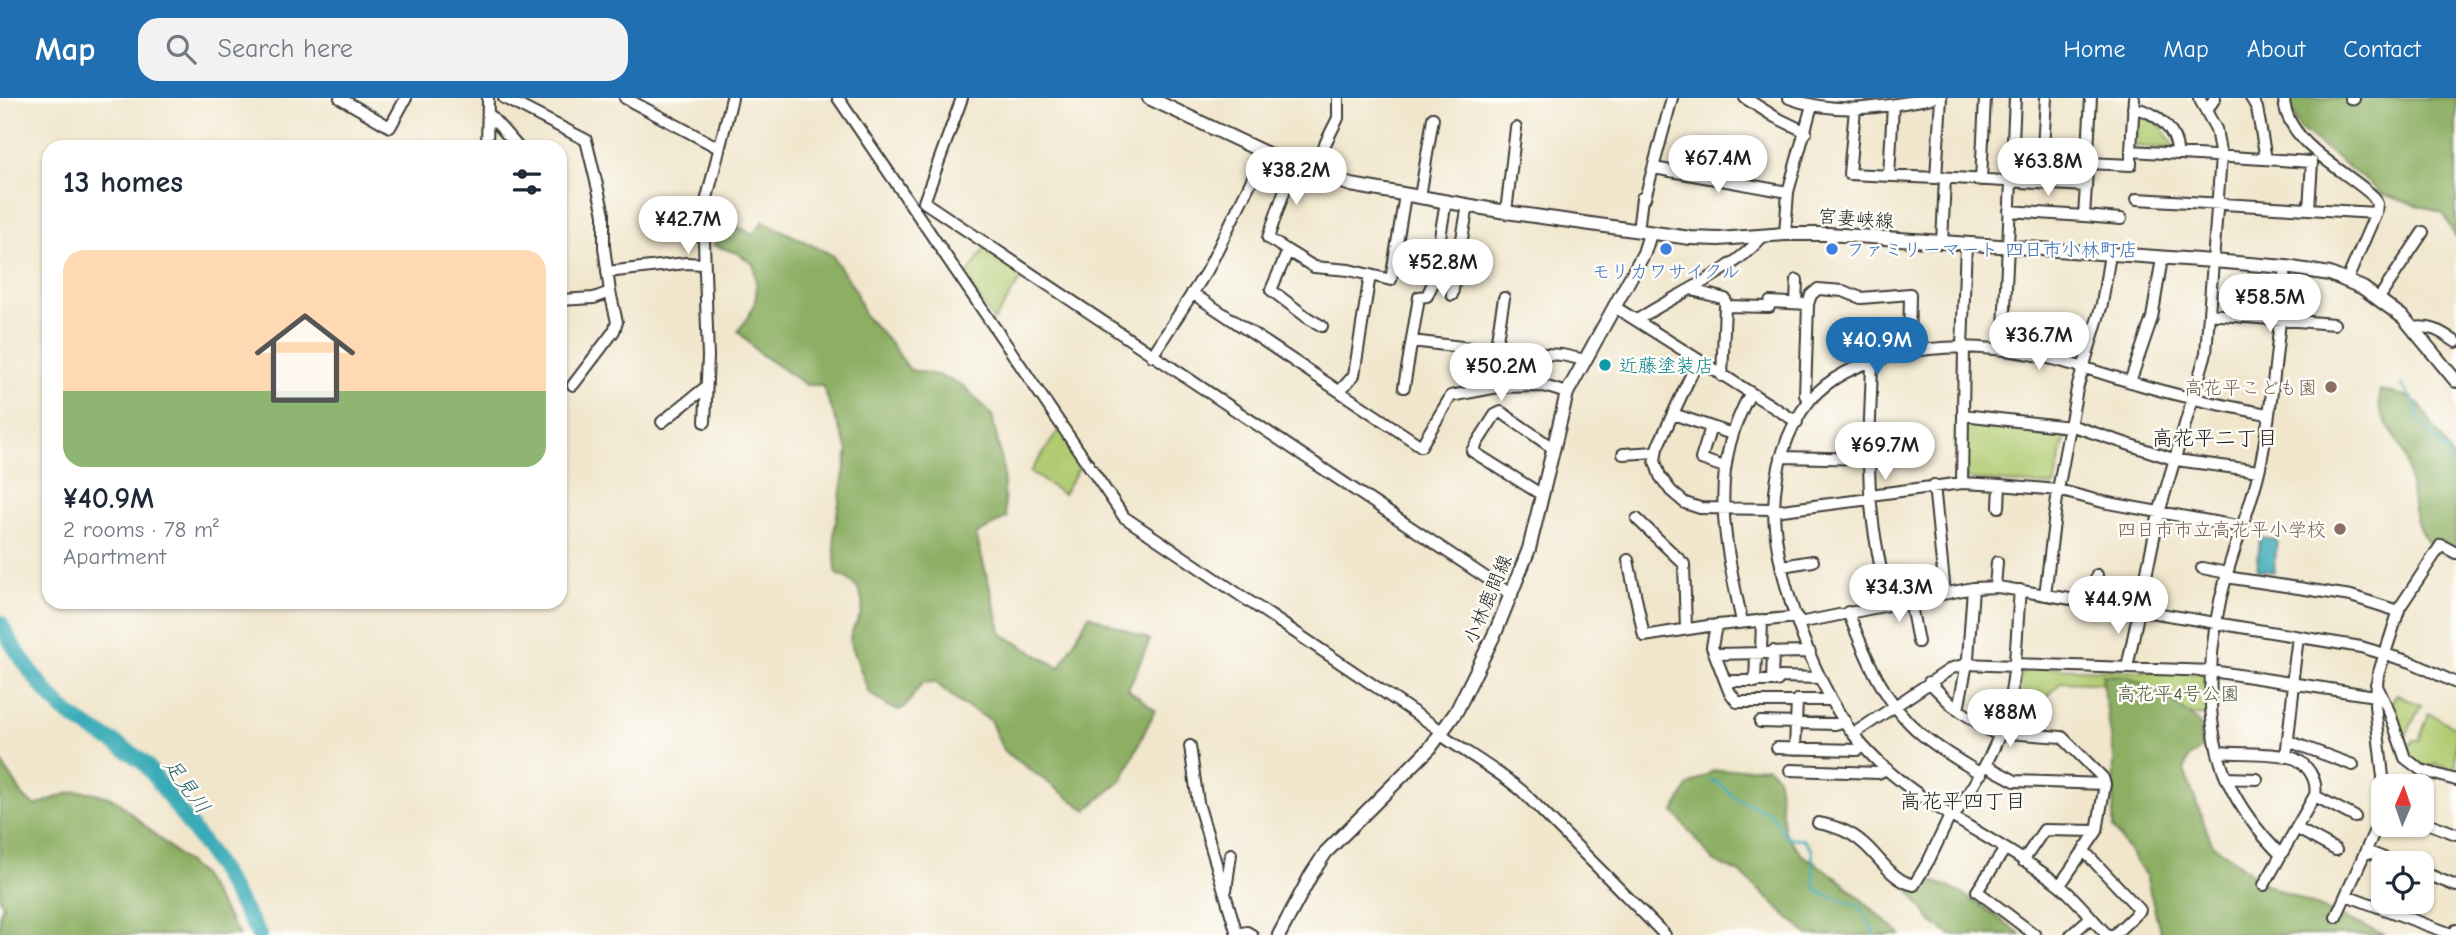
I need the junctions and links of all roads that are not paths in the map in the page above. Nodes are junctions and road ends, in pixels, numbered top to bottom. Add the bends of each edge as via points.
1 (340, 98) edge
2 (392, 98) edge
3 (488, 98) edge
4 (504, 98) edge
5 (625, 98) edge
6 (732, 98) edge
7 (838, 98) edge
8 (962, 98) edge
9 (1149, 98) edge
10 (1338, 98) edge
11 (1672, 98) edge
12 (1745, 98) edge
13 (1789, 98) edge
14 (1932, 98) edge
15 (1941, 98) edge
16 (1985, 98) edge
17 (2015, 98) edge
18 (2046, 98) edge
19 (2091, 98) edge
20 (2199, 98) edge
21 (2215, 98) edge
22 (2251, 98) edge
23 (2284, 98) edge
24 (405, 100) edge
25 (353, 101) edge
26 (2134, 103) edge
27 (1812, 105) junction
28 (1854, 105) edge
29 (1893, 105) junction
30 (2207, 110) junction
31 (488, 113) junction
32 (1433, 118) dead end
33 (1516, 128) dead end
34 (1806, 132) junction
35 (487, 140) edge
36 (512, 140) edge
37 (719, 148) junction
38 (2131, 151) junction
39 (1265, 153) junction
40 (2177, 154) junction
41 (2221, 157) junction
42 (2266, 159) junction
43 (2088, 163) junction
44 (1293, 166) junction
45 (1654, 168) junction
46 (1315, 173) junction
47 (1889, 176) junction
48 (1941, 177) junction
49 (1981, 180) junction
50 (2011, 181) junction
51 (2041, 183) junction
52 (2086, 186) junction
53 (1788, 192) junction
54 (1405, 195) junction
55 (1420, 197) junction
56 (2137, 199) dead end
57 (1446, 201) junction
58 (924, 202) junction
59 (2218, 203) junction
60 (1468, 205) junction
61 (2309, 209) junction
62 (2009, 211) junction
63 (1506, 212) junction
64 (2376, 213) junction
65 (918, 216) junction
66 (2084, 216) junction
67 (2121, 219) dead end
68 (1644, 232) junction
69 (2423, 232) dead end
70 (1785, 234) junction
71 (1762, 237) junction
72 (1942, 243) junction
73 (1966, 244) junction
74 (2007, 247) junction
75 (1288, 251) junction
76 (2110, 254) junction
77 (2162, 257) junction
78 (2213, 261) junction
79 (704, 264) junction
80 (2286, 267) junction
81 (607, 272) junction
82 (1370, 275) junction
83 (1797, 280) dead end
84 (2347, 280) junction
85 (1696, 291) dead end
86 (610, 292) junction
87 (1192, 293) junction
88 (1452, 295) dead end
89 (1504, 298) dead end
90 (2378, 298) junction
91 (567, 300) edge
92 (1796, 303) junction
93 (1808, 304) junction
94 (1725, 306) junction
95 (1615, 307) junction
96 (2209, 314) junction
97 (2280, 318) junction
98 (1637, 320) junction
99 (2334, 324) dead end
100 (1322, 326) dead end
101 (2413, 328) junction
102 (1412, 341) junction
103 (2456, 342) edge
104 (1963, 348) junction
105 (2003, 350) junction
106 (1909, 351) junction
107 (1497, 352) junction
108 (1152, 356) junction
109 (1585, 360) junction
110 (1698, 360) junction
111 (1872, 362) junction
112 (2082, 368) junction
113 (1722, 376) junction
114 (2456, 381) edge
115 (2130, 382) junction
116 (573, 385) dead end
117 (706, 387) junction
118 (1404, 387) dead end
119 (1498, 387) junction
120 (1340, 391) junction
121 (1567, 393) junction
122 (1750, 394) junction
123 (2194, 400) junction
124 (1809, 401) junction
125 (1673, 414) junction
126 (2267, 414) junction
127 (1963, 415) junction
128 (662, 422) dead end
129 (705, 422) dead end
130 (1797, 422) junction
131 (2070, 426) junction
132 (1711, 427) junction
133 (1732, 434) junction
134 (1554, 449) junction
135 (1656, 452) junction
136 (1623, 454) dead end
137 (1781, 457) junction
138 (1868, 459) junction
139 (2176, 460) junction
140 (1724, 467) junction
141 (2259, 471) junction
142 (1962, 483) junction
143 (1934, 485) junction
144 (2000, 485) junction
145 (2058, 490) junction
146 (1542, 495) junction
147 (1870, 497) junction
148 (1999, 507) dead end
149 (1723, 509) junction
150 (1774, 510) junction
151 (2159, 513) junction
152 (1637, 519) dead end
153 (2242, 527) junction
154 (2456, 552) edge
155 (1628, 560) dead end
156 (1813, 561) dead end
157 (1997, 562) dead end
158 (1782, 566) junction
159 (2202, 568) dead end
160 (2097, 575) dead end
161 (2226, 575) junction
162 (1995, 587) junction
163 (1973, 588) junction
164 (2020, 590) junction
165 (1945, 593) junction
166 (1512, 595) junction
167 (2045, 595) junction
168 (1910, 600) junction
169 (2092, 602) junction
170 (1888, 604) junction
171 (2139, 610) junction
172 (2398, 611) junction
173 (1848, 612) junction
174 (1762, 620) junction
175 (1798, 620) junction
176 (1742, 622) junction
177 (2216, 623) junction
178 (1716, 625) junction
179 (1686, 629) junction
180 (2298, 637) junction
181 (1918, 642) dead end
182 (1773, 651) junction
183 (1810, 652) junction
184 (2385, 653) junction
185 (1716, 654) junction
186 (1758, 654) junction
187 (1967, 664) junction
188 (2014, 665) junction
189 (2127, 668) junction
190 (2212, 671) junction
191 (1820, 678) junction
192 (1726, 681) junction
193 (1775, 681) junction
194 (1755, 682) junction
195 (1928, 682) junction
196 (2456, 683) edge
197 (2293, 684) junction
198 (2375, 690) junction
199 (1831, 700) junction
200 (1776, 701) junction
201 (1797, 702) junction
202 (1894, 705) junction
203 (1958, 710) junction
204 (1845, 721) junction
205 (1760, 722) dead end
206 (1796, 723) junction
207 (1442, 733) junction
208 (2000, 733) junction
209 (1853, 734) junction
210 (2288, 741) junction
211 (1191, 746) dead end
212 (1863, 746) junction
213 (1777, 748) dead end
214 (1795, 749) junction
215 (1825, 750) junction
216 (2218, 752) junction
217 (2286, 757) junction
218 (2353, 765) dead end
219 (1887, 769) junction
220 (1983, 769) junction
221 (1790, 770) dead end
222 (1824, 771) junction
223 (2383, 774) edge
224 (2227, 778) junction
225 (2257, 779) dead end
226 (2456, 780) edge
227 (2105, 784) junction
228 (2315, 796) junction
229 (1953, 815) junction
230 (2355, 817) dead end
231 (1818, 823) dead end
232 (2434, 826) edge
233 (2296, 828) junction
234 (2097, 831) junction
235 (2456, 834) edge
236 (2372, 837) edge
237 (2005, 849) junction
238 (2336, 850) dead end
239 (2366, 850) junction
240 (2084, 851) junction
241 (2371, 852) edge
242 (1231, 854) dead end
243 (2281, 855) junction
244 (2023, 861) junction
245 (2434, 877) edge
246 (2264, 885) dead end
247 (2060, 886) junction
248 (2456, 886) edge
249 (1225, 892) junction
250 (2346, 895) junction
251 (2336, 917) dead end
252 (2091, 918) junction
253 (2455, 933) edge
254 (1252, 935) edge
255 (1279, 935) edge
256 (1665, 935) edge
257 (2035, 935) edge
258 (2071, 935) edge
259 (2107, 935) edge
260 (2114, 935) edge

1 - 25 street
2 - 24 street
3 - 31 street
4 - 81 street via 586,139 604,214
5 - 37 street
6 - 37 street
7 - 65 street
8 - 58 street
9 - 39 main road, 宮妻峡線
10 - 46 street via 1338,118
11 - 45 street
12 - 34 street
13 - 27 street
14 - 29 street
15 - 48 street
16 - 49 street
17 - 50 street
18 - 51 street
19 - 43 street
20 - 30 street
21 - 30 street
22 - 42 street
23 - 64 street via 2297,130 2330,166 2374,197
24 - 25 street via 390,127
26 - 38 street
26 - 40 street via 2166,125
27 - 28 street
27 - 34 street
28 - 29 street
28 - 47 street via 1849,174
29 - 47 street
30 - 41 street
31 - 35 street
31 - 36 street
32 - 55 street
33 - 63 street
34 - 53 street
37 - 79 street via 703,214
38 - 40 street
38 - 43 street via 2131,165
39 - 44 main road, 宮妻峡線
39 - 87 street
40 - 41 street
41 - 42 street
41 - 59 street
42 - 61 street via 2312,162
43 - 52 street
44 - 46 main road, 宮妻峡線
44 - 75 street via 1268,238
45 - 53 street
45 - 68 street via 1642,198
46 - 54 main road, 宮妻峡線
47 - 48 street
48 - 49 street
48 - 72 street
49 - 50 street
50 - 51 street
50 - 62 street
51 - 52 street
52 - 66 street
53 - 70 street
54 - 55 main road, 宮妻峡線
54 - 82 street via 1391,280
55 - 57 main road, 宮妻峡線
56 - 59 street
57 - 60 main road, 宮妻峡線
57 - 102 street via 1432,285 1427,296 1419,297
58 - 65 street
58 - 108 street
59 - 61 street
59 - 78 street
60 - 63 main road, 宮妻峡線
60 - 88 street
61 - 64 street
62 - 66 street
62 - 74 street
63 - 68 main road, 宮妻峡線
64 - 84 street
65 - 207 street via 1125,517
66 - 67 street
68 - 71 main road, 宮妻峡線 via 1719,239
68 - 95 main road, 小林鹿間線 via 1644,253
69 - 90 street
70 - 71 main road, 宮妻峡線
70 - 72 main road, 宮妻峡線
71 - 98 street via 1722,270
72 - 73 main road, 宮妻峡線
73 - 74 main road, 宮妻峡線
73 - 104 street
74 - 76 main road, 宮妻峡線
74 - 105 street
75 - 82 street via 1314,267
75 - 100 street via 1271,290
76 - 77 main road, 宮妻峡線
76 - 112 street via 2102,304
77 - 78 main road, 宮妻峡線
77 - 115 street via 2152,318
78 - 80 main road, 宮妻峡線
78 - 96 street
79 - 81 street
79 - 117 street
80 - 84 main road, 宮妻峡線
80 - 97 street
81 - 86 street
82 - 120 street via 1354,375
83 - 92 street
84 - 90 main road, 宮妻峡線
85 - 94 street via 1726,299
86 - 91 street
86 - 116 street via 617,322 614,331
87 - 108 street
87 - 120 street
89 - 107 street
90 - 101 main road, 宮妻峡線
92 - 93 street
92 - 94 street
93 - 106 street via 1813,293 1822,289 1861,298 1910,294
93 - 124 street via 1805,395
94 - 113 street
95 - 98 street
95 - 109 main road, 小林鹿間線
96 - 97 street
96 - 123 street via 2206,353
97 - 99 street
97 - 126 street
98 - 110 street
101 - 103 street via 2426,326
101 - 114 main road, 宮妻峡線
102 - 107 street
102 - 118 street
104 - 105 street
104 - 106 street
104 - 127 street
105 - 112 street
106 - 111 street
107 - 109 street
107 - 119 street
108 - 166 street
109 - 121 main road, 小林鹿間線
110 - 113 street
110 - 125 street
111 - 124 street via 1840,376
111 - 138 street
112 - 115 street
112 - 131 street
113 - 122 street
115 - 123 street
117 - 128 street
117 - 129 street
119 - 120 street via 1451,396 1421,446
119 - 121 street via 1544,386
121 - 134 main road, 小林鹿間線
122 - 130 street
122 - 133 street
123 - 126 street
123 - 139 street
124 - 130 street
125 - 132 street
125 - 135 street
126 - 141 street
127 - 131 street
127 - 142 street
130 - 137 street
131 - 139 street
131 - 145 street
132 - 133 street
132 - 140 street via 1701,459
133 - 140 street
134 - 146 main road, 小林鹿間線
134 - 146 street via 1501,412 1472,451
135 - 136 street
135 - 149 street via 1660,476 1680,500 1692,507
137 - 138 street
137 - 150 street
138 - 147 street
139 - 141 street
139 - 151 street
140 - 149 street
141 - 153 street
142 - 143 street
142 - 144 street
143 - 147 street
143 - 165 street
144 - 145 street
144 - 148 street
145 - 151 street
145 - 167 street
146 - 166 main road, 小林鹿間線
147 - 150 street
147 - 170 street
149 - 150 street
149 - 176 street
150 - 158 street
151 - 153 street
151 - 171 street
152 - 179 street via 1684,564
153 - 161 street
154 - 172 street via 2441,545
155 - 179 street via 1644,636
156 - 158 street
157 - 162 street
158 - 175 street
159 - 161 street
160 - 169 street
161 - 172 street via 2351,596
161 - 177 street
162 - 163 street
162 - 164 street
163 - 165 street
163 - 187 street
164 - 167 street
164 - 188 street
165 - 168 street
166 - 207 main road, 小林鹿間線
167 - 169 street
168 - 170 street
168 - 181 street
169 - 171 street
170 - 173 street
171 - 177 street
171 - 189 street
172 - 184 street
173 - 175 street
173 - 202 street via 1871,668
174 - 175 street
174 - 176 street
174 - 186 street
175 - 183 street
176 - 178 street
177 - 180 street
177 - 190 street
178 - 179 street
178 - 185 street via 1712,647
180 - 184 street
180 - 197 street
182 - 183 street
182 - 186 street
182 - 193 street
183 - 191 street
184 - 196 street
184 - 198 street
185 - 186 street
185 - 192 street
186 - 194 street
187 - 188 street
187 - 195 street
187 - 203 street
188 - 189 street
188 - 208 street
189 - 190 street
190 - 197 street
190 - 216 street
191 - 193 street via 1780,677
191 - 199 street
192 - 194 street
192 - 200 street via 1737,702
193 - 194 street
193 - 200 street
195 - 202 street
195 - 203 street
197 - 198 street
197 - 210 street
198 - 223 street
198 - 226 street via 2389,711 2409,763
199 - 201 street
199 - 204 street
200 - 201 street
201 - 206 street
202 - 209 street
202 - 220 street via 1920,733
203 - 208 street
204 - 206 street
204 - 209 street
205 - 206 street
206 - 214 street
207 - 255 main road, 小林鹿間線 via 1326,852
207 - 256 street via 1522,791
208 - 220 street
208 - 227 street via 2062,737
209 - 212 street
210 - 217 street
210 - 218 street
211 - 249 street via 1198,803
212 - 215 street
212 - 219 street
213 - 214 street
214 - 215 street
215 - 222 street
216 - 217 street
216 - 224 street
217 - 228 street via 2310,773
219 - 222 street via 1878,773
219 - 229 street
220 - 227 street via 2015,781
220 - 229 street
221 - 222 street
224 - 225 street
224 - 243 street via 2245,812
227 - 234 street
228 - 230 street
228 - 233 street
229 - 231 street via 1914,885 1906,884 1855,836
229 - 237 street
232 - 235 street
233 - 238 street
233 - 243 street
234 - 240 street
234 - 244 street via 2044,830
236 - 239 street
237 - 244 street
237 - 257 street via 1976,891
239 - 241 street
239 - 250 street
240 - 247 street
240 - 260 street via 2140,910
242 - 249 street
243 - 246 street
244 - 247 street
245 - 248 street
247 - 252 street
249 - 254 street via 1237,934
250 - 251 street
250 - 253 street
252 - 258 street
252 - 259 street

